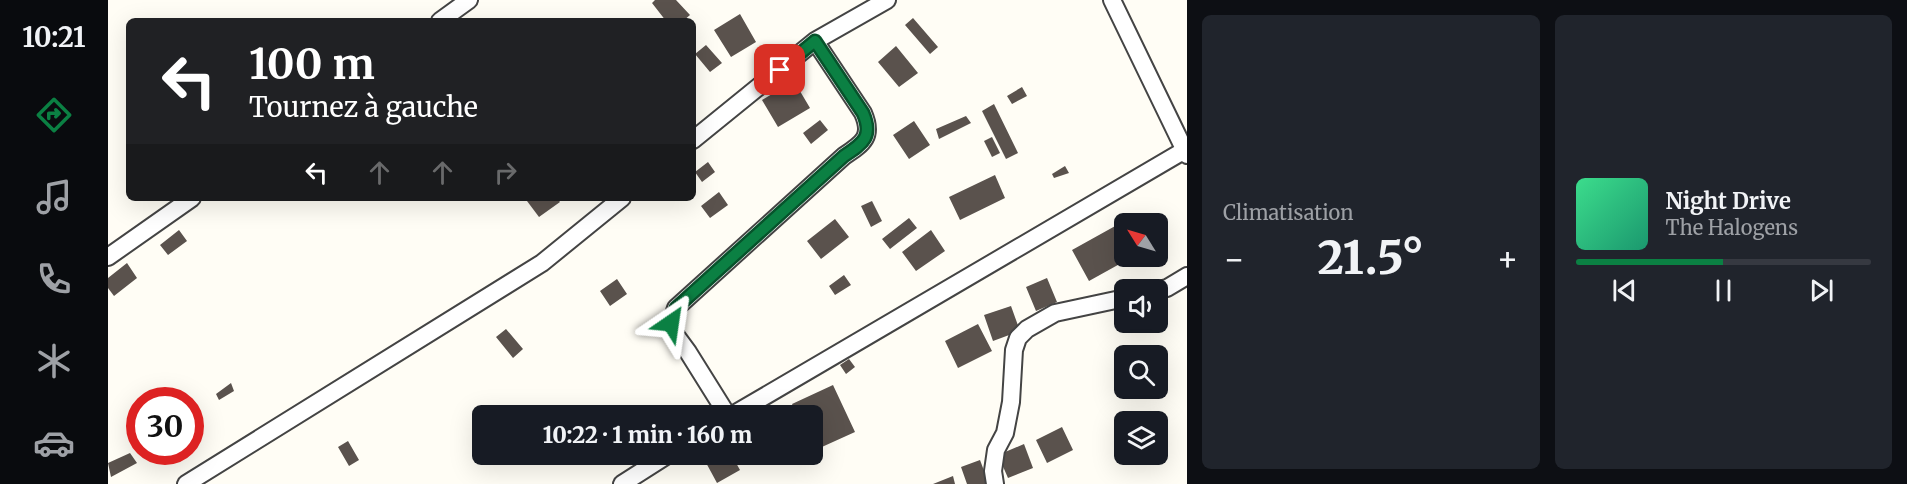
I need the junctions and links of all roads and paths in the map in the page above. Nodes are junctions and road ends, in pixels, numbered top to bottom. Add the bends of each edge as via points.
1 (470, 0) edge
2 (887, 0) edge
3 (1112, 0) edge
4 (444, 18) edge
5 (815, 41) junction
6 (696, 138) edge
7 (1186, 153) edge
8 (188, 201) edge
9 (618, 201) edge
10 (108, 257) edge
11 (1187, 276) edge
12 (1168, 286) edge
13 (1168, 290) edge
14 (1187, 293) edge
15 (1114, 300) edge
16 (722, 405) edge
17 (748, 405) edge
18 (652, 465) edge
19 (186, 484) edge
20 (622, 484) edge
21 (995, 484) edge

1 - 4 street
2 - 5 street
3 - 7 street
5 - 6 street
5 - 16 street via 863,113 868,134 676,308 671,323 674,333
7 - 17 street
8 - 10 street
9 - 19 street via 542,263
11 - 12 street
13 - 14 street
15 - 21 street via 1055,313 1018,338 1005,433 996,450
18 - 20 street

